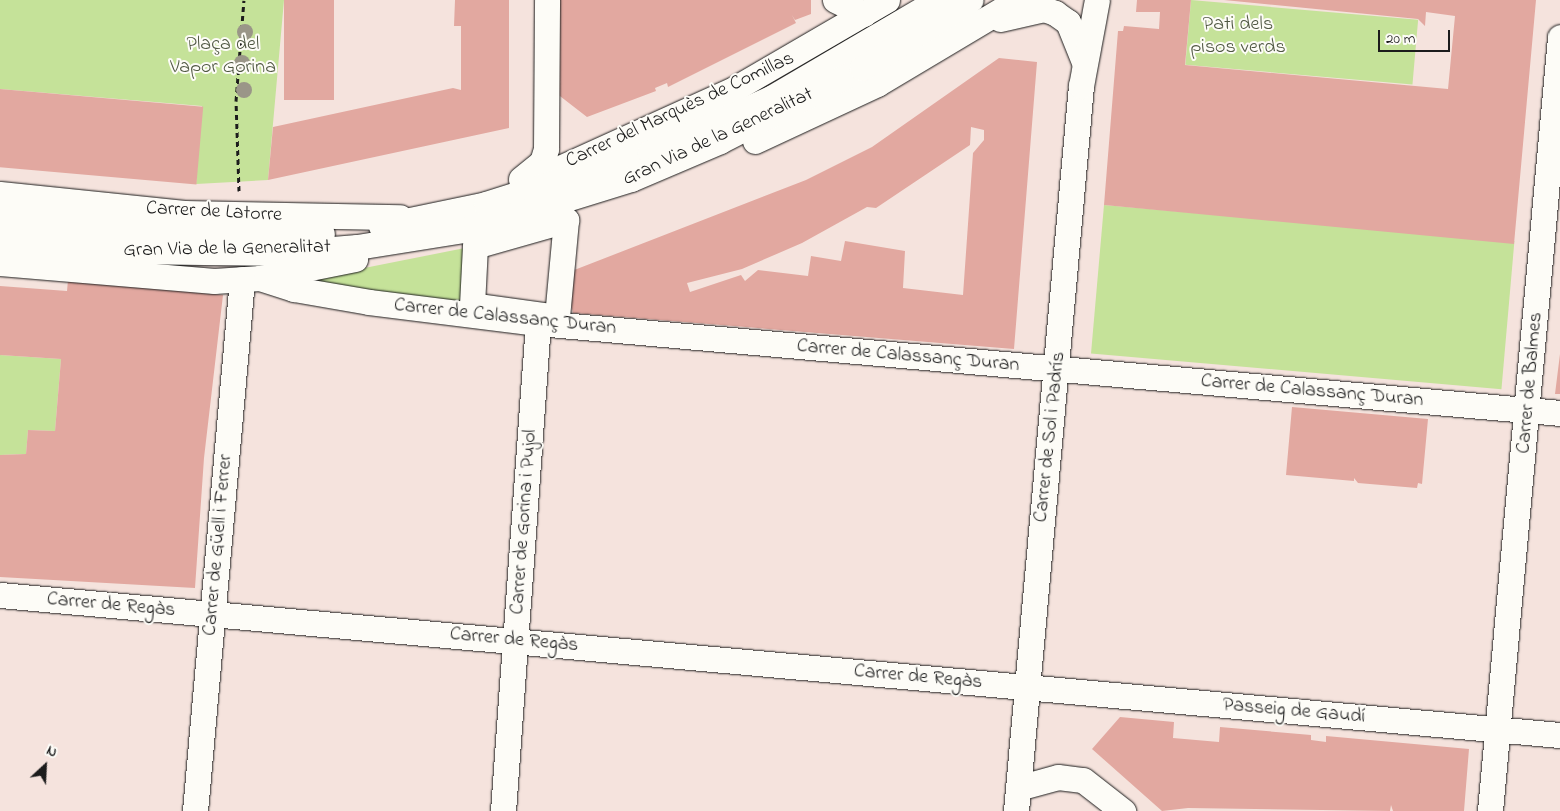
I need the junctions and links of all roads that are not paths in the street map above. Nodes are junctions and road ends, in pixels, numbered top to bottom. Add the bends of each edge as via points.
1 (547, 0) edge
2 (835, 0) edge
3 (887, 0) edge
4 (938, 0) edge
5 (971, 0) edge
6 (1018, 0) edge
7 (1097, 0) edge
8 (864, 14) junction
9 (974, 29) junction
10 (1560, 37) edge
11 (1084, 62) junction
12 (0, 194) edge
13 (572, 198) junction
14 (496, 200) junction
15 (430, 216) junction
16 (0, 218) edge
17 (469, 228) junction
18 (0, 240) edge
19 (0, 264) edge
20 (251, 279) junction
21 (547, 320) junction
22 (1056, 368) junction
23 (1528, 410) junction
24 (1560, 413) edge
25 (0, 595) edge
26 (212, 613) junction
27 (516, 640) junction
28 (1028, 687) junction
29 (1497, 730) junction
30 (1560, 735) edge
31 (1017, 800) edge
32 (195, 811) edge
33 (503, 811) edge
34 (1123, 811) edge
35 (1490, 811) edge

1 - 14 street via 546,149 542,162
2 - 8 street
3 - 8 street, Carrer del Marquès de Comillas
4 - 14 street, Gran Via de la Generalitat via 810,76 710,125 587,175
5 - 13 street, Gran Via de la Generalitat via 862,68 720,141 631,179
6 - 9 street
7 - 11 street, Carrer de Sol i Padrís
8 - 14 street, Carrer del Marquès de Comillas via 734,89 634,136 582,155
9 - 11 street, Carrer de Sol i Padrís via 1044,9 1068,22
9 - 13 street via 877,84 684,172
10 - 23 street, Carrer de Balmes
11 - 22 street, Carrer de Sol i Padrís
12 - 15 street, Carrer de Latorre via 184,213
13 - 17 street, Gran Via de la Generalitat
14 - 15 street, Gran Via de la Generalitat
15 - 16 street, Gran Via de la Generalitat via 309,236
17 - 18 street, Gran Via de la Generalitat via 357,247 285,253 122,251
17 - 20 street via 320,268
19 - 20 street via 214,281
20 - 21 street, Carrer de Calassanç Duran via 369,302
20 - 26 street, Carrer de Güell i Ferrer
21 - 21 street, Carrer de Gorina i Pujol via 472,305 475,246 566,220
21 - 22 street, Carrer de Calassanç Duran
21 - 27 street, Carrer de Gorina i Pujol
22 - 23 street, Carrer de Calassanç Duran
22 - 28 street, Carrer de Sol i Padrís
23 - 24 street, Carrer de Calassanç Duran
23 - 29 street, Carrer de Balmes
25 - 26 street, Carrer de Regàs
26 - 27 street, Carrer de Regàs
26 - 32 street, Carrer de Güell i Ferrer
27 - 28 street, Carrer de Regàs
27 - 33 street, Carrer de Gorina i Pujol
28 - 29 street, Passeig de Gaudí
28 - 31 street, Carrer de Sol i Padrís
29 - 30 street, Passeig de Gaudí
29 - 35 street, Carrer de Balmes
31 - 34 street via 1058,777 1084,780

